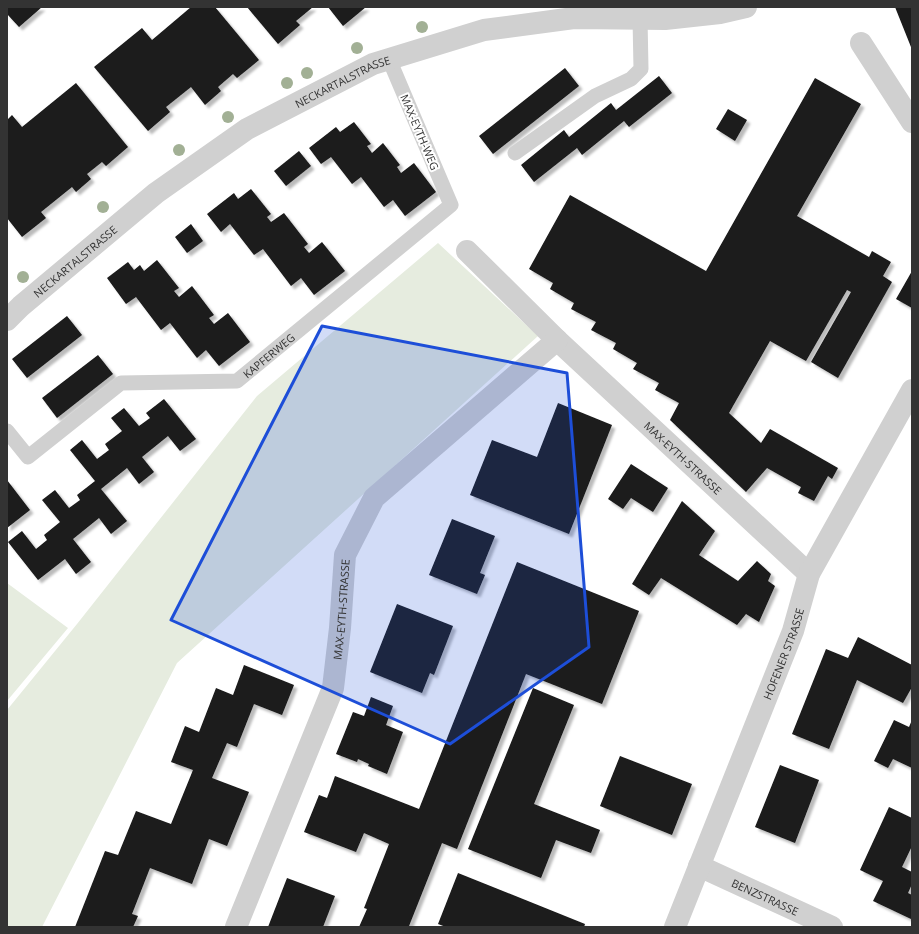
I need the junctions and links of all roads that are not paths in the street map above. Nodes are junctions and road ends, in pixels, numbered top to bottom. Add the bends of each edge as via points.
1 (746, 7) edge
2 (574, 12) edge
3 (640, 18) junction
4 (861, 43) dead end
5 (389, 59) junction
6 (912, 122) edge
7 (515, 153) dead end
8 (451, 205) joint
9 (467, 251) dead end
10 (7, 320) edge
11 (557, 340) junction
12 (912, 390) edge
13 (7, 431) edge
14 (809, 574) junction
15 (699, 866) junction
16 (236, 927) edge
17 (675, 927) edge
18 (832, 927) edge

1 - 3 street, NECKARTALSTRASSE via 720,13
2 - 3 street, NECKARTALSTRASSE
2 - 5 street, NECKARTALSTRASSE via 484,30
3 - 7 lane via 641,69 631,79 595,96
4 - 6 street
5 - 8 lane, MAX-EYTH-WEG
5 - 10 street, NECKARTALSTRASSE via 373,64 247,129 156,193
8 - 13 lane, KAPFERWEG via 237,381 121,383 28,457
9 - 11 street, MAX-EYTH-STRASSE
11 - 14 street, MAX-EYTH-STRASSE
11 - 16 street, MAX-EYTH-STRASSE via 374,498 345,555 333,688
12 - 14 street, HOFENER STRASSE
14 - 15 street, HOFENER STRASSE via 793,632
15 - 17 street, HOFENER STRASSE
15 - 18 street, BENZSTRASSE

